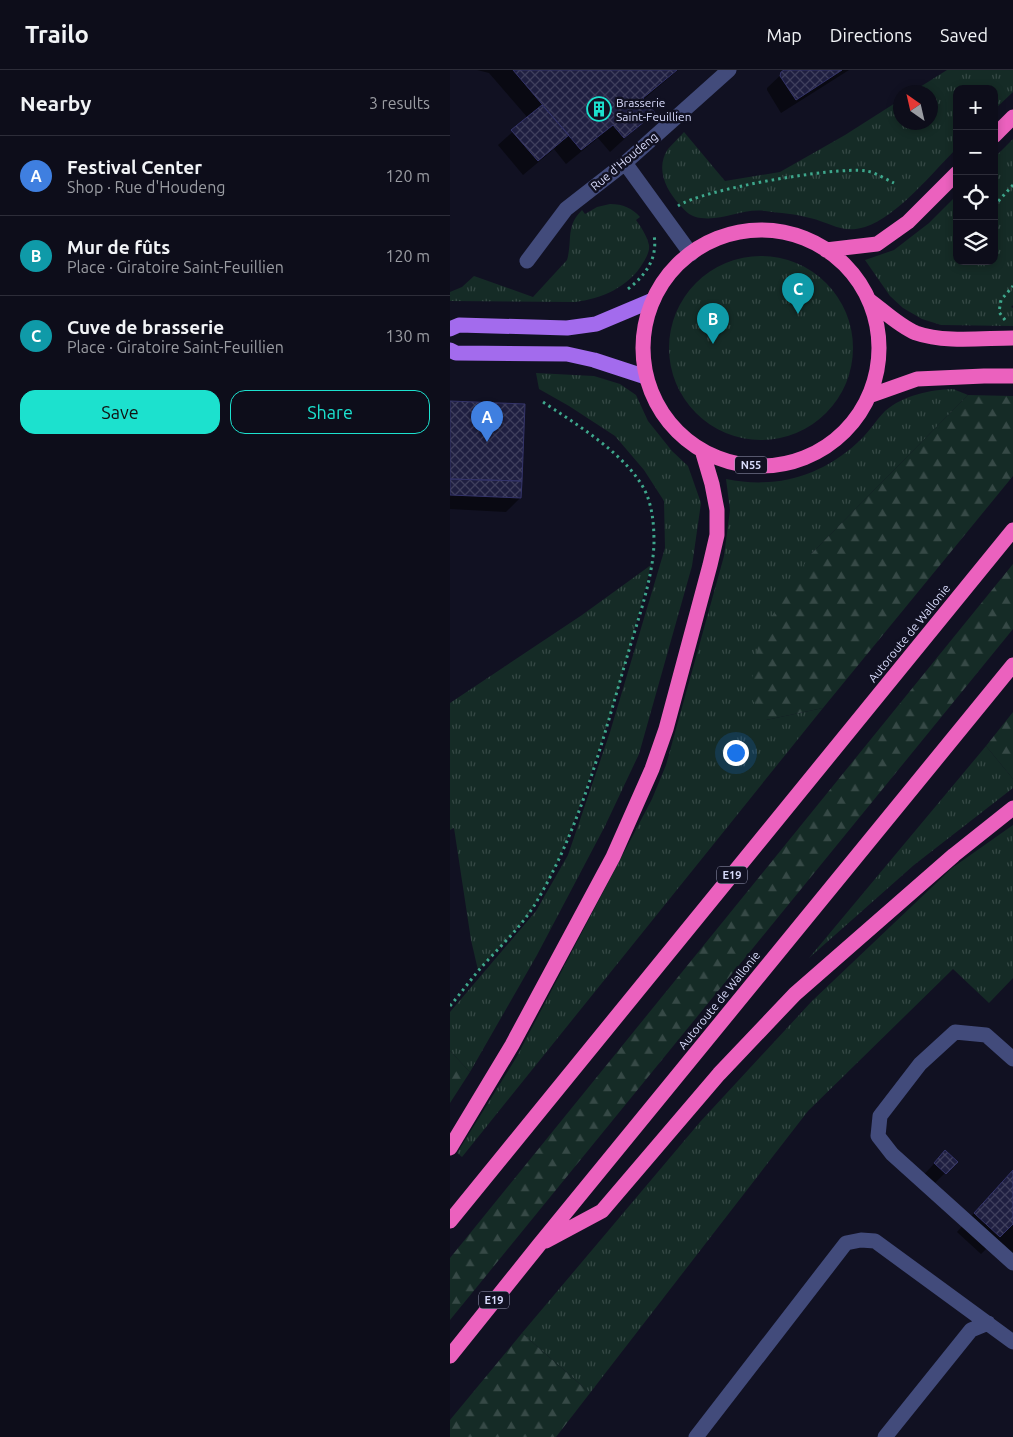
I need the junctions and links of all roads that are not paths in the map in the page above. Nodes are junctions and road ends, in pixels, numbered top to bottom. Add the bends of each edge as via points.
1 (729, 70) edge
2 (1013, 117) edge
3 (998, 132) edge
4 (625, 163) junction
5 (955, 175) edge
6 (826, 250) junction
7 (691, 254) junction
8 (528, 261) dead end
9 (653, 300) junction
10 (869, 300) junction
11 (450, 328) edge
12 (1013, 338) edge
13 (450, 350) edge
14 (1013, 376) edge
15 (646, 377) junction
16 (869, 396) junction
17 (702, 450) junction
18 (1013, 530) edge
19 (1013, 665) edge
20 (1013, 808) edge
21 (1013, 1059) edge
22 (450, 1148) edge
23 (450, 1221) edge
24 (538, 1245) junction
25 (1013, 1263) edge
26 (988, 1323) junction
27 (1013, 1342) edge
28 (450, 1356) edge
29 (696, 1437) edge
30 (885, 1437) edge

1 - 4 street, Rue d'Houdeng
2 - 3 highway
4 - 7 street
4 - 8 street, Rue d'Houdeng via 566,209
5 - 6 highway via 908,222 877,244
6 - 7 highway, N55 via 800,237 772,231 743,232 716,239
6 - 10 highway, N55 via 851,272
7 - 9 highway, N55 via 669,275
9 - 11 main road via 596,324 567,328 459,325
9 - 15 highway, N55 via 644,334
10 - 12 highway, N55 via 917,333 942,338
10 - 16 highway, N55 via 879,351
13 - 15 main road via 456,353 567,354
14 - 16 highway via 917,379
15 - 17 highway, N55 via 667,420
16 - 17 highway, N55 via 854,420 834,440 810,455 784,464 756,466 728,461
17 - 22 highway via 717,510 717,535 669,720 652,769 613,857 512,1045
18 - 23 highway, Autoroute de Wallonie / E19
19 - 24 highway, Autoroute de Wallonie / E19
20 - 24 highway via 954,855 795,994 719,1074 602,1211
21 - 25 street via 986,1035 955,1032 920,1064 880,1116 878,1136 892,1154
24 - 28 highway, Autoroute de Wallonie / E19
26 - 27 street
26 - 29 street via 875,1241 846,1243
26 - 30 street via 971,1330

